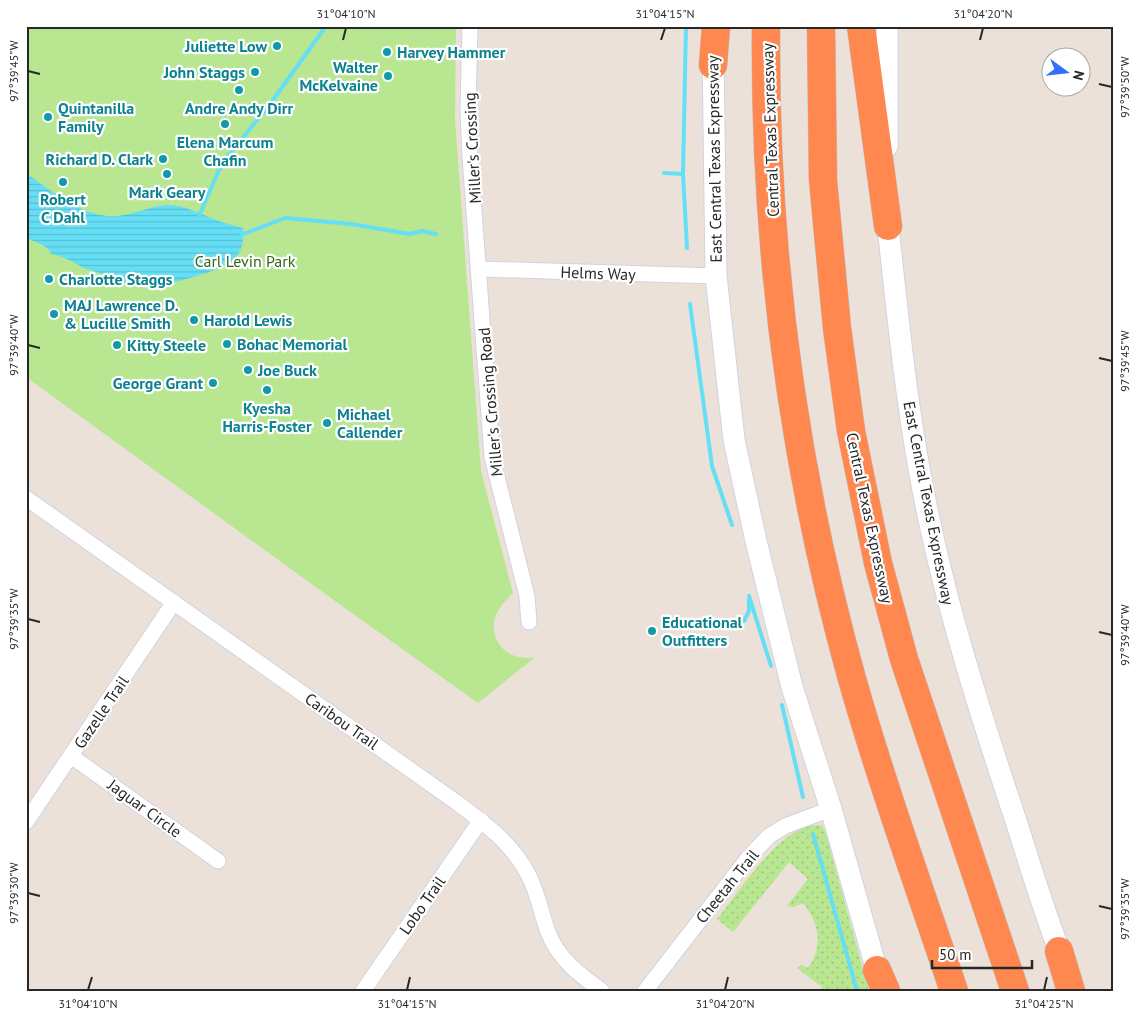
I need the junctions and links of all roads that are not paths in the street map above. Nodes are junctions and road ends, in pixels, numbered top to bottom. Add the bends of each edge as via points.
1 (470, 26) edge
2 (714, 26) edge
3 (766, 26) edge
4 (821, 26) edge
5 (862, 26) edge
6 (887, 26) edge
7 (898, 26) edge
8 (887, 51) junction
9 (713, 65) joint
10 (888, 226) junction
11 (480, 269) junction
12 (716, 276) junction
13 (26, 498) edge
14 (174, 602) junction
15 (529, 622) dead end
16 (72, 756) junction
17 (831, 809) junction
18 (481, 820) junction
19 (26, 822) edge
20 (218, 861) dead end
21 (1059, 951) junction
22 (882, 984) edge
23 (363, 991) edge
24 (602, 991) edge
25 (645, 991) edge
26 (954, 991) edge
27 (1015, 991) edge
28 (1070, 991) edge
29 (1075, 991) edge

1 - 11 street, Miller's Crossing via 468,119
2 - 9 highway
3 - 26 highway, Central Texas Expressway via 768,156 778,288 794,409 818,540 856,689
4 - 27 highway, Central Texas Expressway via 824,180 837,328 852,440 878,563 904,659
5 - 10 highway
6 - 8 main road, East Central Texas Expressway
7 - 8 street
8 - 10 main road, East Central Texas Expressway
9 - 12 main road, East Central Texas Expressway
10 - 21 main road, East Central Texas Expressway via 902,362 916,452 953,622
11 - 12 street, Helms Way
11 - 15 street, Miller's Crossing Road via 492,457 527,596
12 - 17 main road, East Central Texas Expressway via 734,440 792,687
13 - 14 street, Caribou Trail
14 - 16 street, Gazelle Trail
14 - 18 street, Caribou Trail
16 - 19 street, Gazelle Trail
16 - 20 street, Jaguar Circle
17 - 22 main road, East Central Texas Expressway
17 - 25 street, Cheetah Trail via 785,826 769,836 748,858
18 - 23 street, Lobo Trail
18 - 24 street, Caribou Trail via 502,839 528,875 555,947 566,962
21 - 28 highway
21 - 29 main road, East Central Texas Expressway

